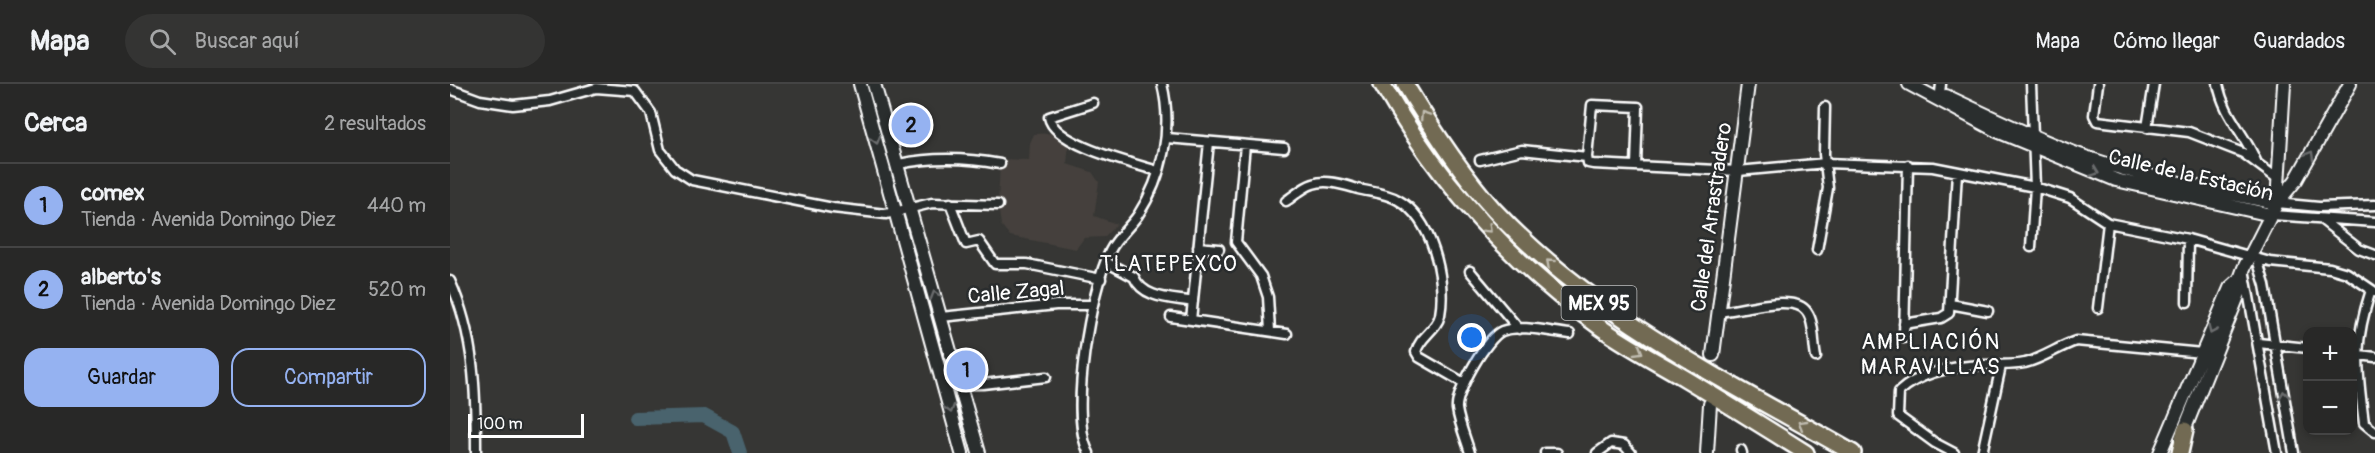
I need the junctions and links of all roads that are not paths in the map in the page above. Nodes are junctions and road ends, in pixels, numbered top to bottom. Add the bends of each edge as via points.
1 (860, 84) edge
2 (874, 84) edge
3 (1161, 84) edge
4 (1382, 84) edge
5 (1405, 84) edge
6 (1748, 84) edge
7 (1909, 84) edge
8 (1926, 84) edge
9 (2031, 84) edge
10 (2098, 84) edge
11 (2154, 84) edge
12 (2218, 84) edge
13 (2284, 84) edge
14 (2350, 84) edge
15 (450, 88) edge
16 (1940, 88) edge
17 (1093, 102) dead end
18 (1825, 107) dead end
19 (2147, 128) junction
20 (1167, 138) junction
21 (1209, 142) junction
22 (2033, 142) junction
23 (1245, 145) junction
24 (1284, 148) dead end
25 (1587, 157) junction
26 (1480, 160) dead end
27 (2256, 162) junction
28 (1826, 163) junction
29 (899, 164) junction
30 (1000, 164) dead end
31 (1908, 165) junction
32 (1636, 166) junction
33 (1158, 171) junction
34 (1738, 171) junction
35 (1957, 172) junction
36 (2278, 179) junction
37 (2035, 187) junction
38 (1286, 201) dead end
39 (950, 203) junction
40 (998, 204) dead end
41 (2375, 205) edge
42 (911, 208) junction
43 (2274, 209) junction
44 (892, 213) junction
45 (2322, 220) junction
46 (2375, 222) edge
47 (2108, 223) junction
48 (2188, 239) junction
49 (1198, 247) junction
50 (2031, 247) dead end
51 (1219, 249) dead end
52 (1817, 250) dead end
53 (2375, 255) edge
54 (1106, 262) junction
55 (2248, 266) junction
56 (1470, 271) dead end
57 (1101, 279) junction
58 (450, 281) edge
59 (2373, 291) edge
60 (1193, 302) junction
61 (2187, 302) dead end
62 (1093, 305) junction
63 (2098, 308) dead end
64 (1949, 309) junction
65 (1988, 311) dead end
66 (1718, 312) junction
67 (941, 317) junction
68 (1171, 317) dead end
69 (1191, 320) junction
70 (1904, 324) junction
71 (1519, 329) junction
72 (1270, 331) junction
73 (1287, 334) dead end
74 (1570, 334) dead end
75 (1904, 338) dead end
76 (2357, 340) edge
77 (2258, 343) junction
78 (2276, 343) junction
79 (2303, 347) edge
80 (2202, 353) junction
81 (1713, 355) tunnel mouth
82 (2357, 355) edge
83 (1816, 357) dead end
84 (2375, 357) edge
85 (2001, 366) junction
86 (2357, 375) edge
87 (1046, 377) dead end
88 (958, 383) junction
89 (1464, 383) junction
90 (943, 385) junction
91 (2184, 395) junction
92 (2196, 400) junction
93 (1710, 404) tunnel mouth
94 (2290, 428) junction
95 (2184, 430) junction
96 (2273, 430) junction
97 (2375, 432) edge
98 (1088, 452) edge
99 (476, 453) edge
100 (962, 453) edge
101 (979, 453) edge
102 (1077, 453) edge
103 (1470, 453) edge
104 (1545, 453) edge
105 (1557, 453) edge
106 (1597, 453) edge
107 (1631, 453) edge
108 (1707, 453) edge
109 (1806, 453) edge
110 (1853, 453) edge
111 (1954, 453) edge
112 (1982, 453) edge
113 (2160, 453) edge
114 (2175, 453) edge
115 (2181, 453) edge
116 (2277, 453) edge
117 (2294, 453) edge

1 -> 44 main road via 892,196
2 - 29 main road
3 - 20 street via 1167,104
4 -> 109 highway, MEX 95 via 1449,185 1482,223 1550,287 1598,326
110 -> 5 highway, MEX 95 via 1678,354 1583,292 1493,208 1447,149
6 - 34 main road, Calle del Arrastradero
7 - 22 main road, Calle de la Estación
8 - 16 main road, Calle de la Estación
9 - 22 street
10 - 19 street via 2094,115 2097,121
11 - 19 street
12 - 27 street via 2222,105 2247,140
13 - 36 main road
43 -> 14 main road via 2296,180
15 - 44 street via 480,100 513,105 550,101 596,88 635,91 651,113 660,150 675,169 692,180 833,208
16 - 22 main road, Calle de la Estación
17 - 33 street via 1049,117 1051,125 1066,139
18 - 28 street
19 - 27 street via 2189,132
20 - 21 street
20 - 33 street
21 - 23 street
21 - 49 street
22 - 37 street
22 - 43 main road, Calle de la Estación via 2116,180
23 - 24 street
23 - 72 street via 1236,242 1261,276 1268,297
25 - 26 street via 1522,150
25 - 32 street via 1588,163 1593,164
25 - 32 street via 1592,105 1635,106 1639,111
27 - 36 street
28 - 31 street
28 - 34 street
28 - 52 street via 1828,188
29 - 30 street via 921,159
29 - 42 main road
31 - 35 street
31 - 70 street
32 - 34 street
33 - 54 street via 1146,203 1117,237
34 - 66 main road, Calle del Arrastradero
35 - 37 street
35 - 64 street
36 - 43 main road
37 - 47 street via 2070,198
37 - 50 street
38 - 89 street via 1313,183 1331,182 1396,198 1410,208 1427,229 1437,260 1441,303 1436,325 1417,345 1416,352
39 - 40 street
39 - 42 street
39 - 57 street via 966,244 977,239 995,264 1027,264
41 - 43 street, Calle de la Estación
42 - 44 street
67 -> 42 main road
43 - 45 street, Calle de la Estación
43 - 55 main road
44 - 90 main road via 901,227
45 - 46 street, Calle de la Estación
45 - 53 street via 2359,249
47 - 48 street
47 - 63 street
48 - 55 street
48 - 61 street
49 - 51 street
49 - 60 street
54 - 57 street
54 - 60 street via 1134,277 1137,285 1153,295
55 - 59 street via 2330,268 2347,273
55 - 77 street
55 - 78 street
55 -> 80 main road via 2230,288
55 - 92 main road
56 - 71 street
57 - 62 street
58 - 99 street via 469,337 475,383
59 - 76 street
60 - 69 street
62 - 67 street, Calle Zagal
62 - 98 street via 1080,409
64 - 65 street
64 - 70 street via 1941,318
66 - 81 main road, Calle del Arrastradero
66 - 83 street via 1797,303 1810,318
67 - 88 main road
68 - 69 street
69 - 72 street
70 - 75 street
71 - 74 street
71 - 89 street via 1501,331 1491,339
72 - 73 street
77 - 78 street
77 - 96 street
78 - 79 street
94 -> 78 street
80 - 85 street via 2076,341 2043,358
80 - 91 main road
82 - 84 street
85 - 111 street via 1945,370 1926,375 1899,392 1898,416
85 - 112 street
86 - 97 street via 2364,423
87 - 88 street
88 - 90 street
88 - 101 main road
89 - 103 street via 1457,408
90 -> 100 main road
91 - 92 main road
91 - 113 main road
92 - 95 main road
93 - 108 main road
94 - 96 street
94 - 117 street
95 - 114 main road
95 - 115 highway
96 - 116 street
98 - 102 street
104 - 105 street
106 - 107 street via 1611,442 1624,445

